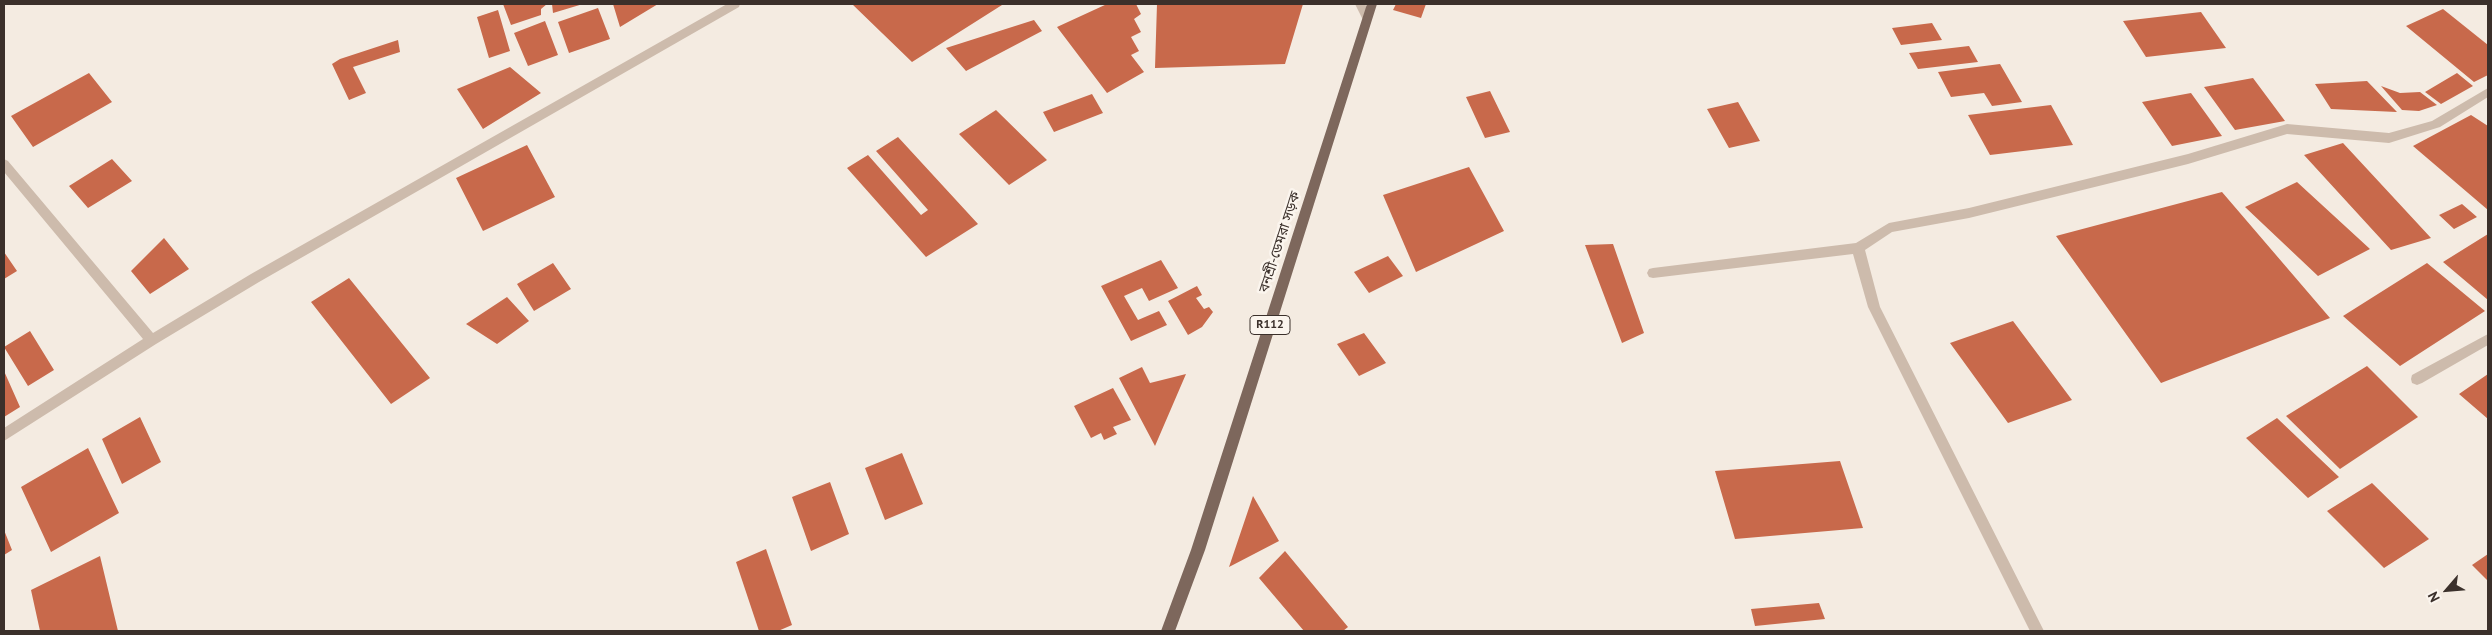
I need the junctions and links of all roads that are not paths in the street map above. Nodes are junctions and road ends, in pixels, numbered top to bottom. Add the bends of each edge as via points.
1 (735, 4) edge
2 (1360, 4) edge
3 (1372, 4) edge
4 (1367, 17) junction
5 (2488, 92) edge
6 (4, 164) edge
7 (1858, 248) junction
8 (1653, 273) dead end
9 (2488, 339) edge
10 (152, 340) junction
11 (2417, 379) dead end
12 (4, 434) edge
13 (1168, 631) edge
14 (2037, 631) edge

1 - 10 street
2 - 4 street
3 - 4 main road, বনশ্রী-ডেমরা সড়ক / R112
4 - 13 main road, বনশ্রী-ডেমরা সড়ক / R112 via 1198,550
5 - 7 street via 2436,124 2389,138 2287,129 2188,159 1889,228
6 - 10 street
7 - 8 street
7 - 14 street via 1874,307
9 - 11 street
10 - 12 street

